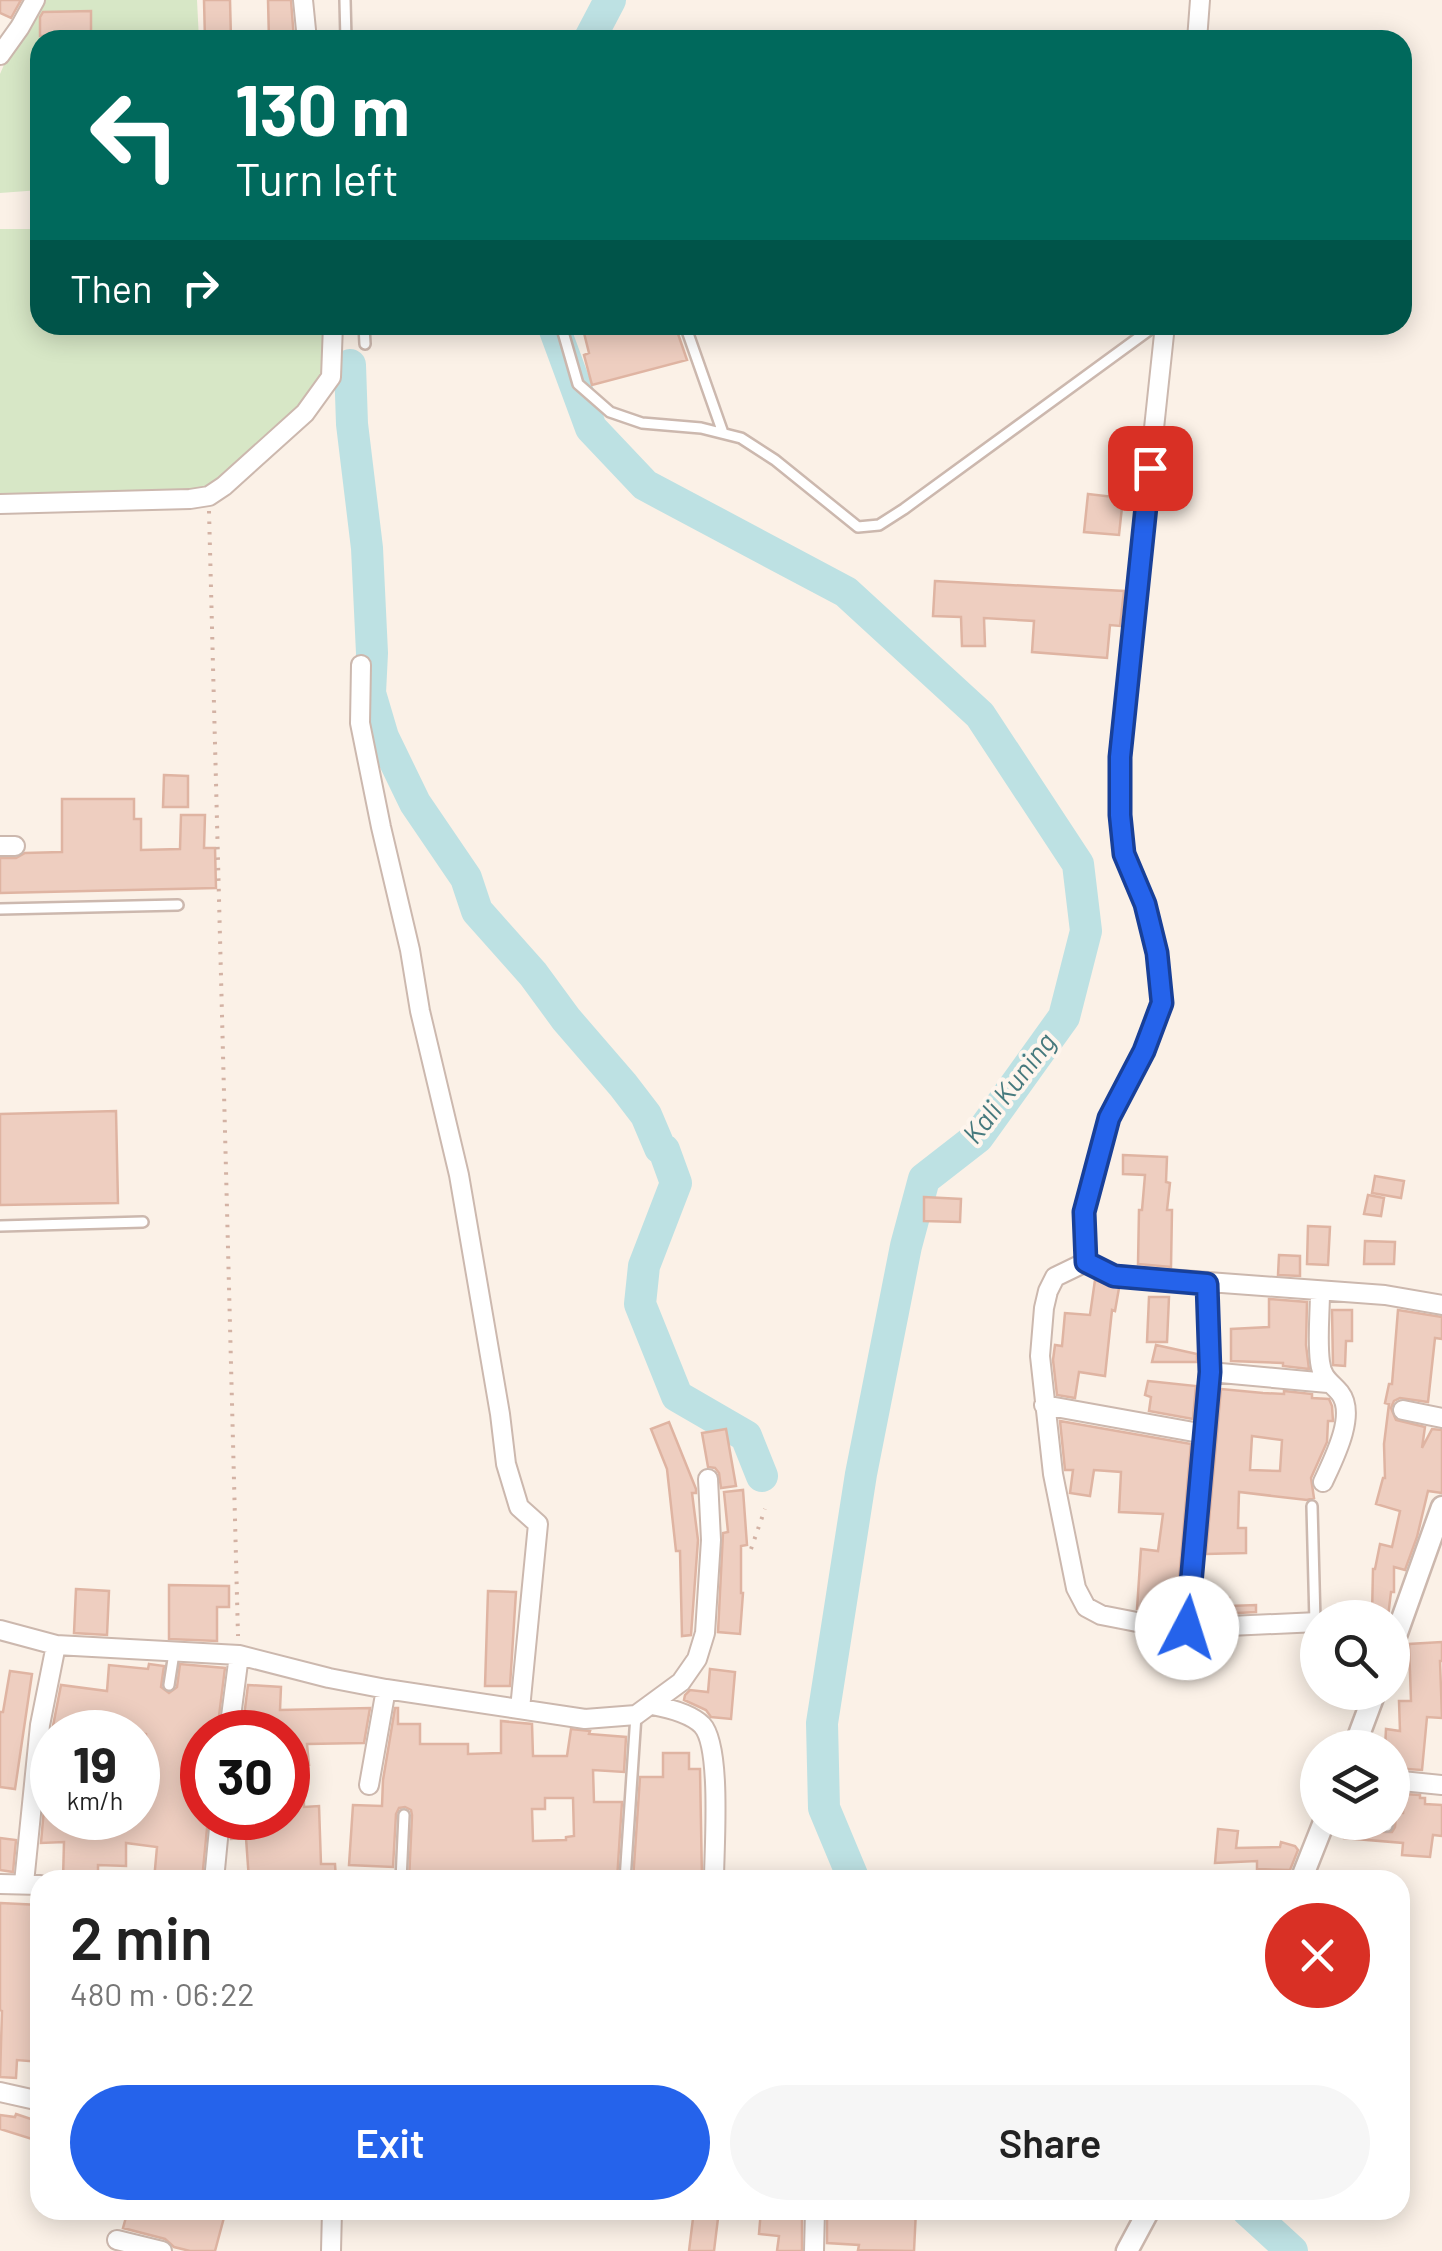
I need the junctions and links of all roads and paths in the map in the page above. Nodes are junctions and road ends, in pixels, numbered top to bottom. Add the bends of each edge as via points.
1 (35, 0) edge
2 (303, 0) edge
3 (345, 0) edge
4 (1200, 0) edge
5 (305, 30) edge
6 (346, 30) edge
7 (1198, 30) edge
8 (0, 55) edge
9 (333, 335) edge
10 (365, 335) edge
11 (565, 335) edge
12 (688, 335) edge
13 (1142, 335) edge
14 (1164, 335) edge
15 (366, 344) dead end
16 (723, 434) junction
17 (209, 496) junction
18 (0, 504) edge
19 (361, 664) dead end
20 (178, 905) dead end
21 (0, 909) edge
22 (143, 1222) dead end
23 (0, 1226) edge
24 (1086, 1262) junction
25 (1207, 1284) junction
26 (1320, 1291) junction
27 (1442, 1305) edge
28 (1210, 1372) junction
29 (1328, 1383) junction
30 (1044, 1404) junction
31 (1402, 1410) dead end
32 (1442, 1418) edge
33 (1205, 1434) junction
34 (708, 1479) dead end
35 (1323, 1482) dead end
36 (1312, 1506) dead end
37 (764, 1510) dead end
38 (1439, 1521) edge
39 (751, 1550) dead end
40 (1315, 1600) edge
41 (1406, 1600) edge
42 (1300, 1623) edge
43 (1187, 1628) junction
44 (0, 1630) edge
45 (56, 1645) junction
46 (174, 1651) junction
47 (239, 1655) junction
48 (170, 1685) dead end
49 (386, 1689) junction
50 (520, 1709) junction
51 (232, 1710) edge
52 (644, 1710) junction
53 (1410, 1782) edge
54 (369, 1785) dead end
55 (1442, 1785) edge
56 (404, 1815) dead end
57 (218, 1840) edge
58 (1317, 1840) edge
59 (33, 1870) edge
60 (215, 1870) edge
61 (401, 1870) edge
62 (626, 1870) edge
63 (714, 1870) edge
64 (1305, 1870) edge
65 (0, 1884) edge
66 (30, 1884) edge
67 (0, 2092) edge
68 (30, 2099) edge
69 (332, 2220) edge
70 (815, 2220) edge
71 (1143, 2220) edge
72 (116, 2240) dead end
73 (162, 2251) edge
74 (331, 2251) edge
75 (814, 2251) edge
76 (1126, 2251) edge

1 - 8 street
2 - 5 street
3 - 6 lane
4 - 7 street
9 - 17 street via 331,377 304,413
10 - 15 lane
11 - 16 lane via 578,384 610,412
12 - 16 lane
13 - 16 lane via 879,525 858,527 775,460
14 - 24 street via 1120,757 1124,854 1145,904 1162,1003 1109,1118 1084,1212
17 - 18 street
17 - 47 path
19 - 50 street via 360,723 459,1175 506,1464 519,1507 538,1524
20 - 21 lane
22 - 23 lane
24 - 25 street via 1114,1276
24 - 30 street via 1055,1277 1048,1291 1040,1356
25 - 26 street
25 - 28 street
26 - 27 street
26 - 29 street via 1320,1365
28 - 29 street
28 - 33 street
29 - 35 street via 1346,1402 1342,1440
30 - 33 street
30 - 43 street via 1076,1588 1086,1606 1101,1615
31 - 32 street
33 - 43 street
34 - 52 street via 705,1633 681,1682
36 - 40 lane
37 - 39 path
38 - 41 street
42 - 43 street
44 - 45 street
45 - 46 street
45 - 59 street via 40,1725
46 - 47 street
46 - 48 lane
47 - 49 street
47 - 51 street
49 - 50 street
49 - 54 street
50 - 52 street via 585,1718
52 - 62 lane
52 - 63 street via 672,1710 701,1724 711,1741
53 - 55 street
56 - 61 lane
57 - 60 street
58 - 64 street
65 - 66 street
67 - 68 street
69 - 74 street
70 - 75 street
71 - 76 street
72 - 73 street

